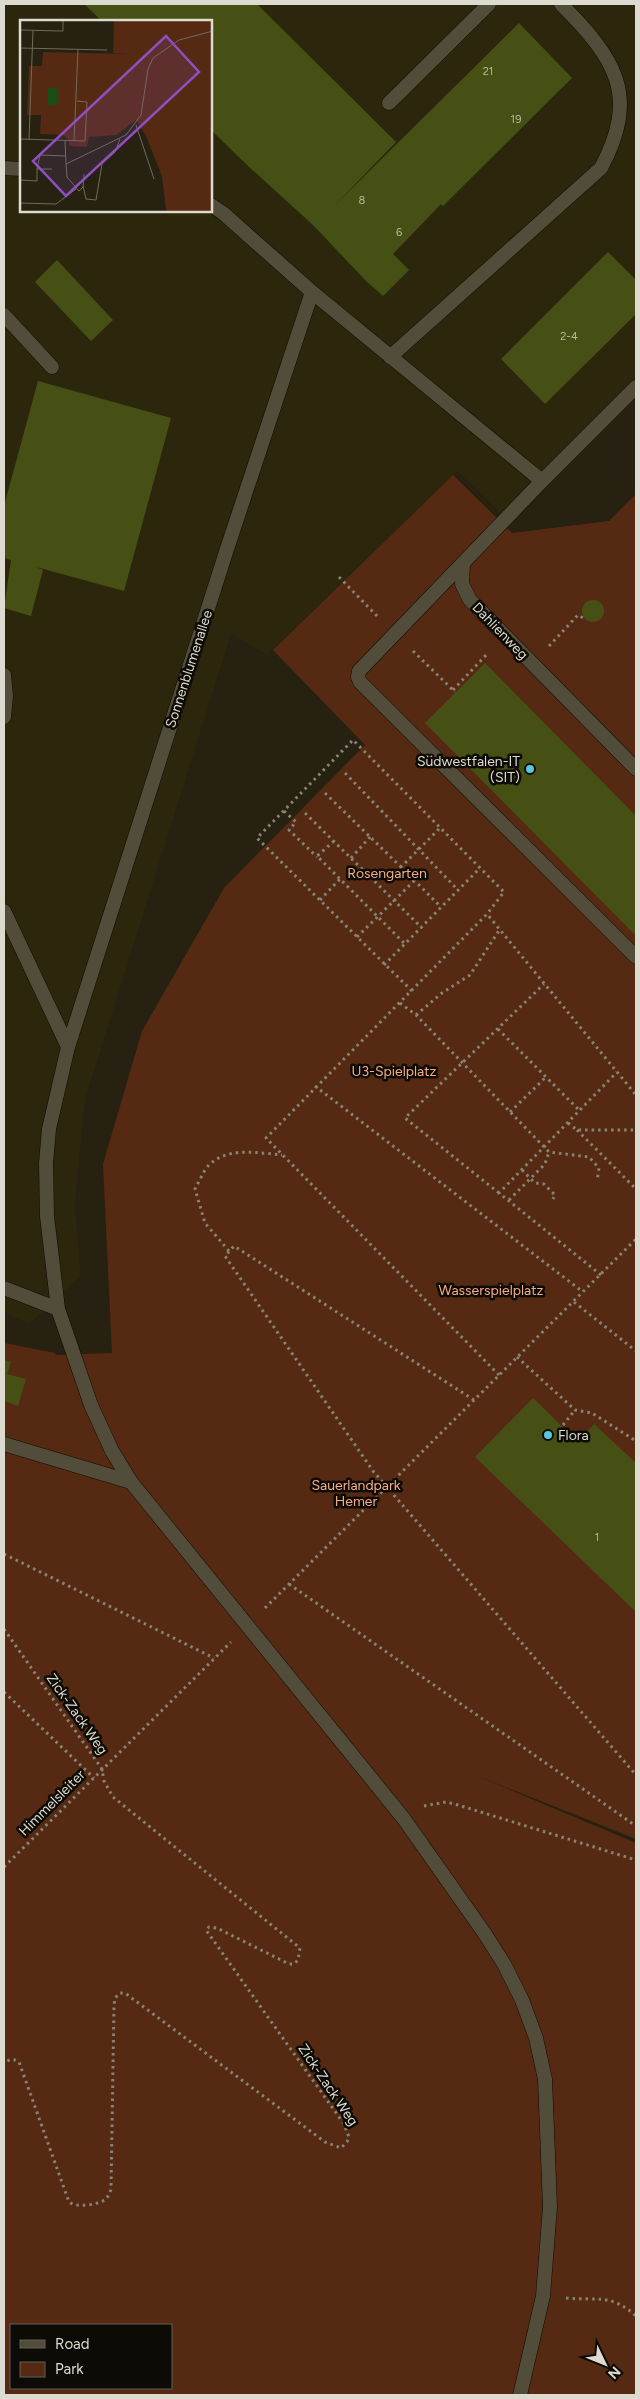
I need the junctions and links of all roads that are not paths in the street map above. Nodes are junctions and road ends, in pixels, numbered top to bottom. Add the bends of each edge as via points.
1 (489, 4) edge
2 (561, 4) edge
3 (389, 103) dead end
4 (4, 168) edge
5 (20, 169) edge
6 (212, 206) edge
7 (312, 292) junction
8 (4, 315) edge
9 (390, 357) junction
10 (52, 367) dead end
11 (636, 387) edge
12 (542, 482) junction
13 (463, 564) junction
14 (4, 675) edge
15 (4, 717) edge
16 (636, 769) edge
17 (4, 912) edge
18 (636, 957) edge
19 (68, 1047) junction
20 (4, 1288) edge
21 (58, 1309) junction
22 (4, 1444) edge
23 (131, 1482) junction
24 (520, 2395) edge

1 - 3 street
2 - 9 street via 610,53 630,89 632,106 622,138 601,168
4 - 5 street
6 - 7 street
7 - 9 street
7 - 19 street, Sonnenblumenallee
8 - 10 street
9 - 12 street
11 - 12 street
12 - 13 street
13 - 16 street, Dahlienweg via 462,584 470,600
13 - 18 street via 359,671 360,682
14 - 15 street
17 - 19 street
19 - 21 street, Sonnenblumenallee via 49,1129 46,1163 47,1216
20 - 21 street
21 - 23 street, Sonnenblumenallee via 94,1412
22 - 23 street
23 - 24 street, Sonnenblumenallee via 404,1819 504,1964 522,2000 536,2038 545,2079 550,2207 543,2296

